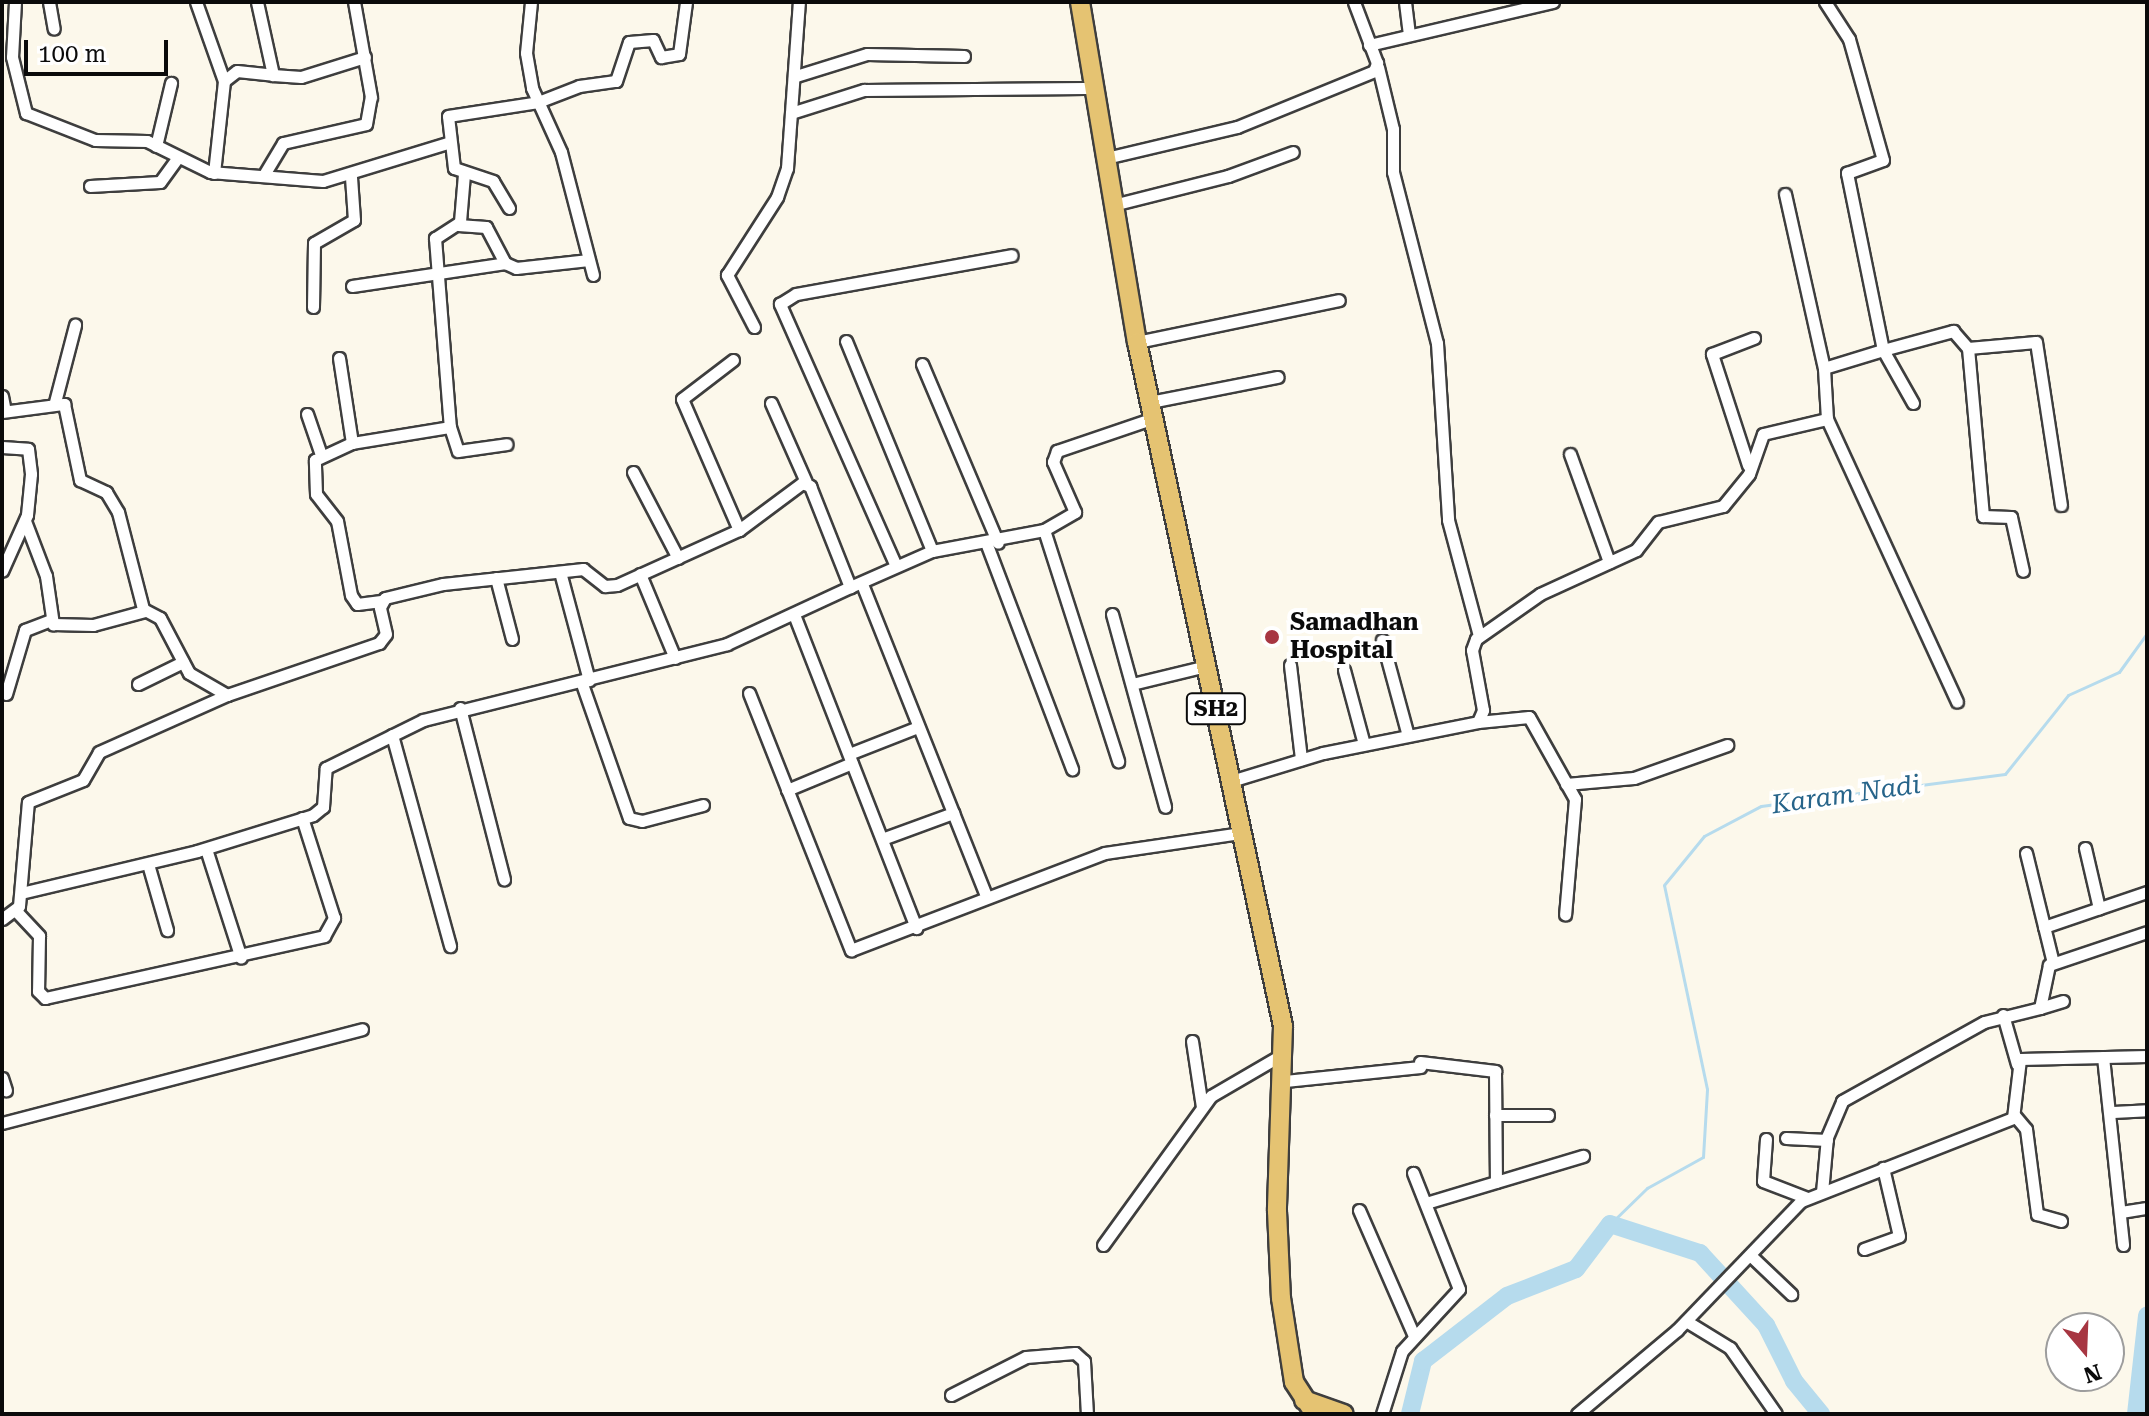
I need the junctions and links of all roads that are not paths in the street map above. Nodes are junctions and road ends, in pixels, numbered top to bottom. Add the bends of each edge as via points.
1 (15, 2) edge
2 (49, 2) edge
3 (196, 2) edge
4 (257, 2) edge
5 (354, 2) edge
6 (531, 2) edge
7 (686, 2) edge
8 (799, 2) edge
9 (1070, 2) edge
10 (1080, 2) edge
11 (1354, 2) edge
12 (1405, 2) edge
13 (1553, 2) edge
14 (1825, 2) edge
15 (54, 29) dead end
16 (1409, 35) junction
17 (1369, 45) junction
18 (964, 56) dead end
19 (365, 57) junction
20 (1378, 67) junction
21 (273, 75) junction
22 (796, 76) junction
23 (224, 81) junction
24 (171, 83) dead end
25 (1085, 88) junction
26 (538, 102) junction
27 (791, 113) junction
28 (447, 143) junction
29 (156, 146) junction
30 (1293, 152) dead end
31 (1106, 158) junction
32 (177, 159) junction
33 (214, 173) junction
34 (265, 173) junction
35 (464, 174) junction
36 (351, 177) junction
37 (90, 186) dead end
38 (1785, 194) dead end
39 (1113, 205) junction
40 (509, 208) dead end
41 (458, 225) junction
42 (1113, 236) junction
43 (1012, 255) dead end
44 (589, 260) junction
45 (505, 263) junction
46 (438, 272) junction
47 (593, 275) dead end
48 (352, 286) dead end
49 (1339, 300) dead end
50 (313, 307) dead end
51 (75, 325) dead end
52 (754, 327) dead end
53 (1754, 338) dead end
54 (846, 341) dead end
55 (1137, 342) junction
56 (1968, 348) junction
57 (1883, 350) junction
58 (339, 358) dead end
59 (733, 360) dead end
60 (922, 364) dead end
61 (1824, 368) junction
62 (1278, 377) dead end
63 (2, 396) edge
64 (55, 402) junction
65 (1150, 402) junction
66 (771, 403) dead end
67 (1913, 403) dead end
68 (4, 412) edge
69 (307, 414) dead end
70 (1827, 419) junction
71 (1145, 421) junction
72 (450, 427) junction
73 (352, 443) junction
74 (507, 444) dead end
75 (2, 447) edge
76 (320, 452) junction
77 (1570, 454) dead end
78 (1750, 470) junction
79 (633, 472) dead end
80 (806, 482) junction
81 (2061, 505) dead end
82 (25, 521) junction
83 (739, 530) junction
84 (1044, 530) junction
85 (993, 544) junction
86 (932, 551) junction
87 (678, 558) junction
88 (1609, 562) junction
89 (896, 566) junction
90 (2, 571) edge
91 (2023, 571) dead end
92 (560, 572) junction
93 (640, 574) junction
94 (496, 578) junction
95 (856, 585) junction
96 (381, 601) junction
97 (150, 613) junction
98 (1112, 614) dead end
99 (795, 617) junction
100 (49, 621) junction
101 (1479, 636) junction
102 (512, 639) dead end
103 (1382, 640) dead end
104 (675, 658) junction
105 (183, 662) junction
106 (1290, 665) dead end
107 (1198, 668) junction
108 (1344, 670) dead end
109 (585, 680) junction
110 (138, 684) dead end
111 (1132, 684) junction
112 (749, 693) dead end
113 (6, 694) dead end
114 (227, 695) junction
115 (1957, 701) dead end
116 (460, 708) junction
117 (1478, 722) junction
118 (918, 727) junction
119 (392, 735) junction
120 (1408, 736) junction
121 (1364, 744) junction
122 (1727, 745) dead end
123 (851, 758) junction
124 (1301, 759) junction
125 (1118, 761) dead end
126 (1072, 769) dead end
127 (1231, 781) junction
128 (1566, 784) junction
129 (787, 790) junction
130 (703, 805) dead end
131 (1165, 807) dead end
132 (953, 813) junction
133 (302, 818) junction
134 (1233, 834) junction
135 (882, 839) junction
136 (2085, 848) dead end
137 (206, 849) junction
138 (2026, 853) dead end
139 (148, 864) junction
140 (504, 879) dead end
141 (2147, 892) edge
142 (21, 893) junction
143 (986, 896) junction
144 (2099, 908) junction
145 (16, 911) junction
146 (1565, 915) dead end
147 (2, 919) edge
148 (2044, 927) junction
149 (916, 928) junction
150 (167, 930) dead end
151 (2147, 932) edge
152 (450, 946) dead end
153 (241, 958) junction
154 (2053, 963) junction
155 (2063, 1001) dead end
156 (2040, 1008) junction
157 (2003, 1015) junction
158 (362, 1029) dead end
159 (1192, 1041) dead end
160 (2147, 1056) edge
161 (2103, 1057) junction
162 (1276, 1058) junction
163 (2017, 1064) junction
164 (2, 1078) edge
165 (1285, 1081) junction
166 (6, 1090) dead end
167 (1202, 1107) junction
168 (2147, 1110) edge
169 (2113, 1112) junction
170 (1495, 1115) junction
171 (1548, 1115) dead end
172 (2015, 1116) junction
173 (2, 1123) edge
174 (1786, 1138) dead end
175 (1766, 1139) dead end
176 (1827, 1140) junction
177 (1583, 1156) dead end
178 (1883, 1168) junction
179 (1413, 1173) dead end
180 (1496, 1182) junction
181 (1822, 1192) junction
182 (1807, 1198) junction
183 (1426, 1203) junction
184 (2147, 1208) edge
185 (1359, 1210) dead end
186 (2121, 1212) junction
187 (2061, 1221) dead end
188 (1103, 1245) dead end
189 (2123, 1245) dead end
190 (1864, 1249) dead end
191 (1750, 1255) junction
192 (1791, 1294) dead end
193 (1686, 1321) junction
194 (1414, 1336) junction
195 (951, 1395) dead end
196 (1294, 1395) edge
197 (1087, 1414) edge
198 (1315, 1414) edge
199 (1344, 1414) edge
200 (1382, 1414) edge
201 (1577, 1414) edge
202 (1776, 1414) edge

1 - 29 street via 12,57 26,113 95,140
2 - 15 street
3 - 23 street
4 - 21 street
5 - 19 street
6 - 26 street via 526,53
7 - 26 street via 679,54 661,57 653,40 629,42 619,80
8 - 22 street
9 - 25 main road, SH2
10 - 31 main road, SH2
11 - 17 street
12 - 16 street
13 - 16 street
14 - 57 street via 1849,39 1883,160 1847,173
16 - 17 street
17 - 20 street
18 - 22 street via 867,54
19 - 21 street via 301,77
19 - 34 street via 371,97 366,124 283,143
20 - 31 street via 1263,118
20 - 101 street via 1393,129 1393,172 1437,343 1448,520
21 - 23 street via 237,71
22 - 27 street
23 - 33 street
24 - 29 street
25 - 27 street via 864,90
25 - 42 main road, SH2
26 - 28 street via 451,112
26 - 44 street via 561,152
27 - 52 street via 777,197 727,275
28 - 35 street via 449,159
28 - 36 street
29 - 32 street
30 - 39 street via 1228,176
31 - 39 main road, SH2
32 - 33 street
32 - 37 street via 160,182
33 - 34 street
34 - 36 street via 323,181
35 - 40 street via 493,181
35 - 41 street via 465,206
36 - 50 street via 354,220 314,243
38 - 61 street
39 - 42 main road, SH2
41 - 45 street via 486,227
41 - 46 street via 435,238
42 - 55 main road, SH2
42 - 71 main road, SH2
43 - 89 street via 796,294 780,304
44 - 45 street via 516,268
44 - 47 street
45 - 46 street
46 - 48 street
46 - 72 street
49 - 55 street
51 - 64 street
53 - 78 street via 1712,354
54 - 86 street
55 - 65 main road, SH2
56 - 57 street via 1953,331
56 - 81 street via 2031,341 2040,346
56 - 91 street via 1983,516 2011,517
57 - 61 street
57 - 67 street
58 - 73 street
59 - 83 street via 682,399
60 - 85 street
61 - 70 street
62 - 65 street
63 - 68 street
64 - 68 street
64 - 97 street via 66,410 80,480 106,492 118,512
65 - 127 main road, SH2
66 - 80 street
69 - 76 street
70 - 78 street via 1763,434
70 - 115 street
71 - 84 street via 1057,451 1053,462 1075,512
71 - 107 main road, SH2
72 - 73 street
72 - 74 street via 458,451
73 - 76 street
75 - 82 street via 30,450
76 - 96 street via 314,485 337,521 351,595 357,604
77 - 88 street
78 - 88 street via 1723,506 1664,519 1636,550
79 - 87 street
80 - 83 street
80 - 95 street
82 - 90 street
82 - 100 street via 46,576
83 - 87 street
84 - 85 street
84 - 125 street
85 - 86 street
85 - 126 street
86 - 89 street
87 - 93 street
88 - 101 street via 1540,594
89 - 95 street
92 - 93 street via 591,571 605,586
92 - 94 street
92 - 109 street
93 - 104 street
94 - 96 street via 443,584
94 - 102 street
95 - 99 street
95 - 118 street
96 - 114 street via 386,634 379,643
97 - 100 street via 93,625
97 - 105 street
98 - 111 street
99 - 104 street
99 - 123 street
100 - 113 street via 25,630
101 - 117 street via 1472,650 1483,710
103 - 120 street
104 - 109 street
105 - 110 street
105 - 114 street
106 - 124 street
107 - 111 street
107 - 134 main road, SH2
108 - 121 street
109 - 116 street
109 - 130 street via 629,818 642,821
111 - 131 street
112 - 129 street
114 - 142 street via 99,752 83,780 28,802
116 - 119 street
116 - 140 street
117 - 120 street
117 - 128 street via 1529,717
118 - 123 street
118 - 132 street
119 - 133 street via 326,768 323,807
119 - 152 street
120 - 121 street
121 - 124 street
122 - 128 street via 1629,780
123 - 129 street
123 - 135 street
124 - 127 street
127 - 165 main road, SH2 via 1283,1026
128 - 146 street via 1576,803
129 - 149 street via 847,947 857,950
132 - 135 street
132 - 143 street
133 - 137 street
133 - 153 street via 334,926 324,936
134 - 143 street via 1121,849
134 - 162 main road, SH2
135 - 149 street
136 - 144 street
137 - 139 street
137 - 153 street
138 - 148 street
139 - 142 street
139 - 150 street
141 - 144 street
142 - 145 street
143 - 149 street
144 - 148 street
145 - 147 street
145 - 153 street via 39,936 38,991 45,998
148 - 154 street
151 - 154 street
154 - 156 street via 2046,969
155 - 156 street
156 - 157 street
157 - 163 street
157 - 176 street via 1846,1098
158 - 173 street
159 - 167 street
160 - 161 street
161 - 163 street via 2029,1055
161 - 169 street
162 - 167 street via 1221,1087
162 - 196 main road, SH2 via 1266,1240
163 - 172 street
164 - 166 street
165 - 170 street via 1420,1065 1493,1069
165 - 196 main road, SH2 via 1278,1242
167 - 188 street
168 - 169 street
169 - 186 street
170 - 171 street
170 - 180 street
172 - 178 street
172 - 187 street via 2026,1129 2037,1214
174 - 176 street
175 - 182 street via 1763,1181
176 - 181 street
177 - 180 street
178 - 181 street
178 - 190 street via 1899,1236
179 - 183 street
180 - 183 street
181 - 182 street
182 - 191 street
183 - 194 street via 1459,1289
184 - 186 street
185 - 194 street
186 - 189 street
191 - 192 street
191 - 193 street
193 - 201 street
193 - 202 street via 1730,1348
194 - 200 street via 1402,1351
195 - 197 street via 1026,1357 1075,1353 1084,1361
196 - 198 main road
196 - 199 main road

